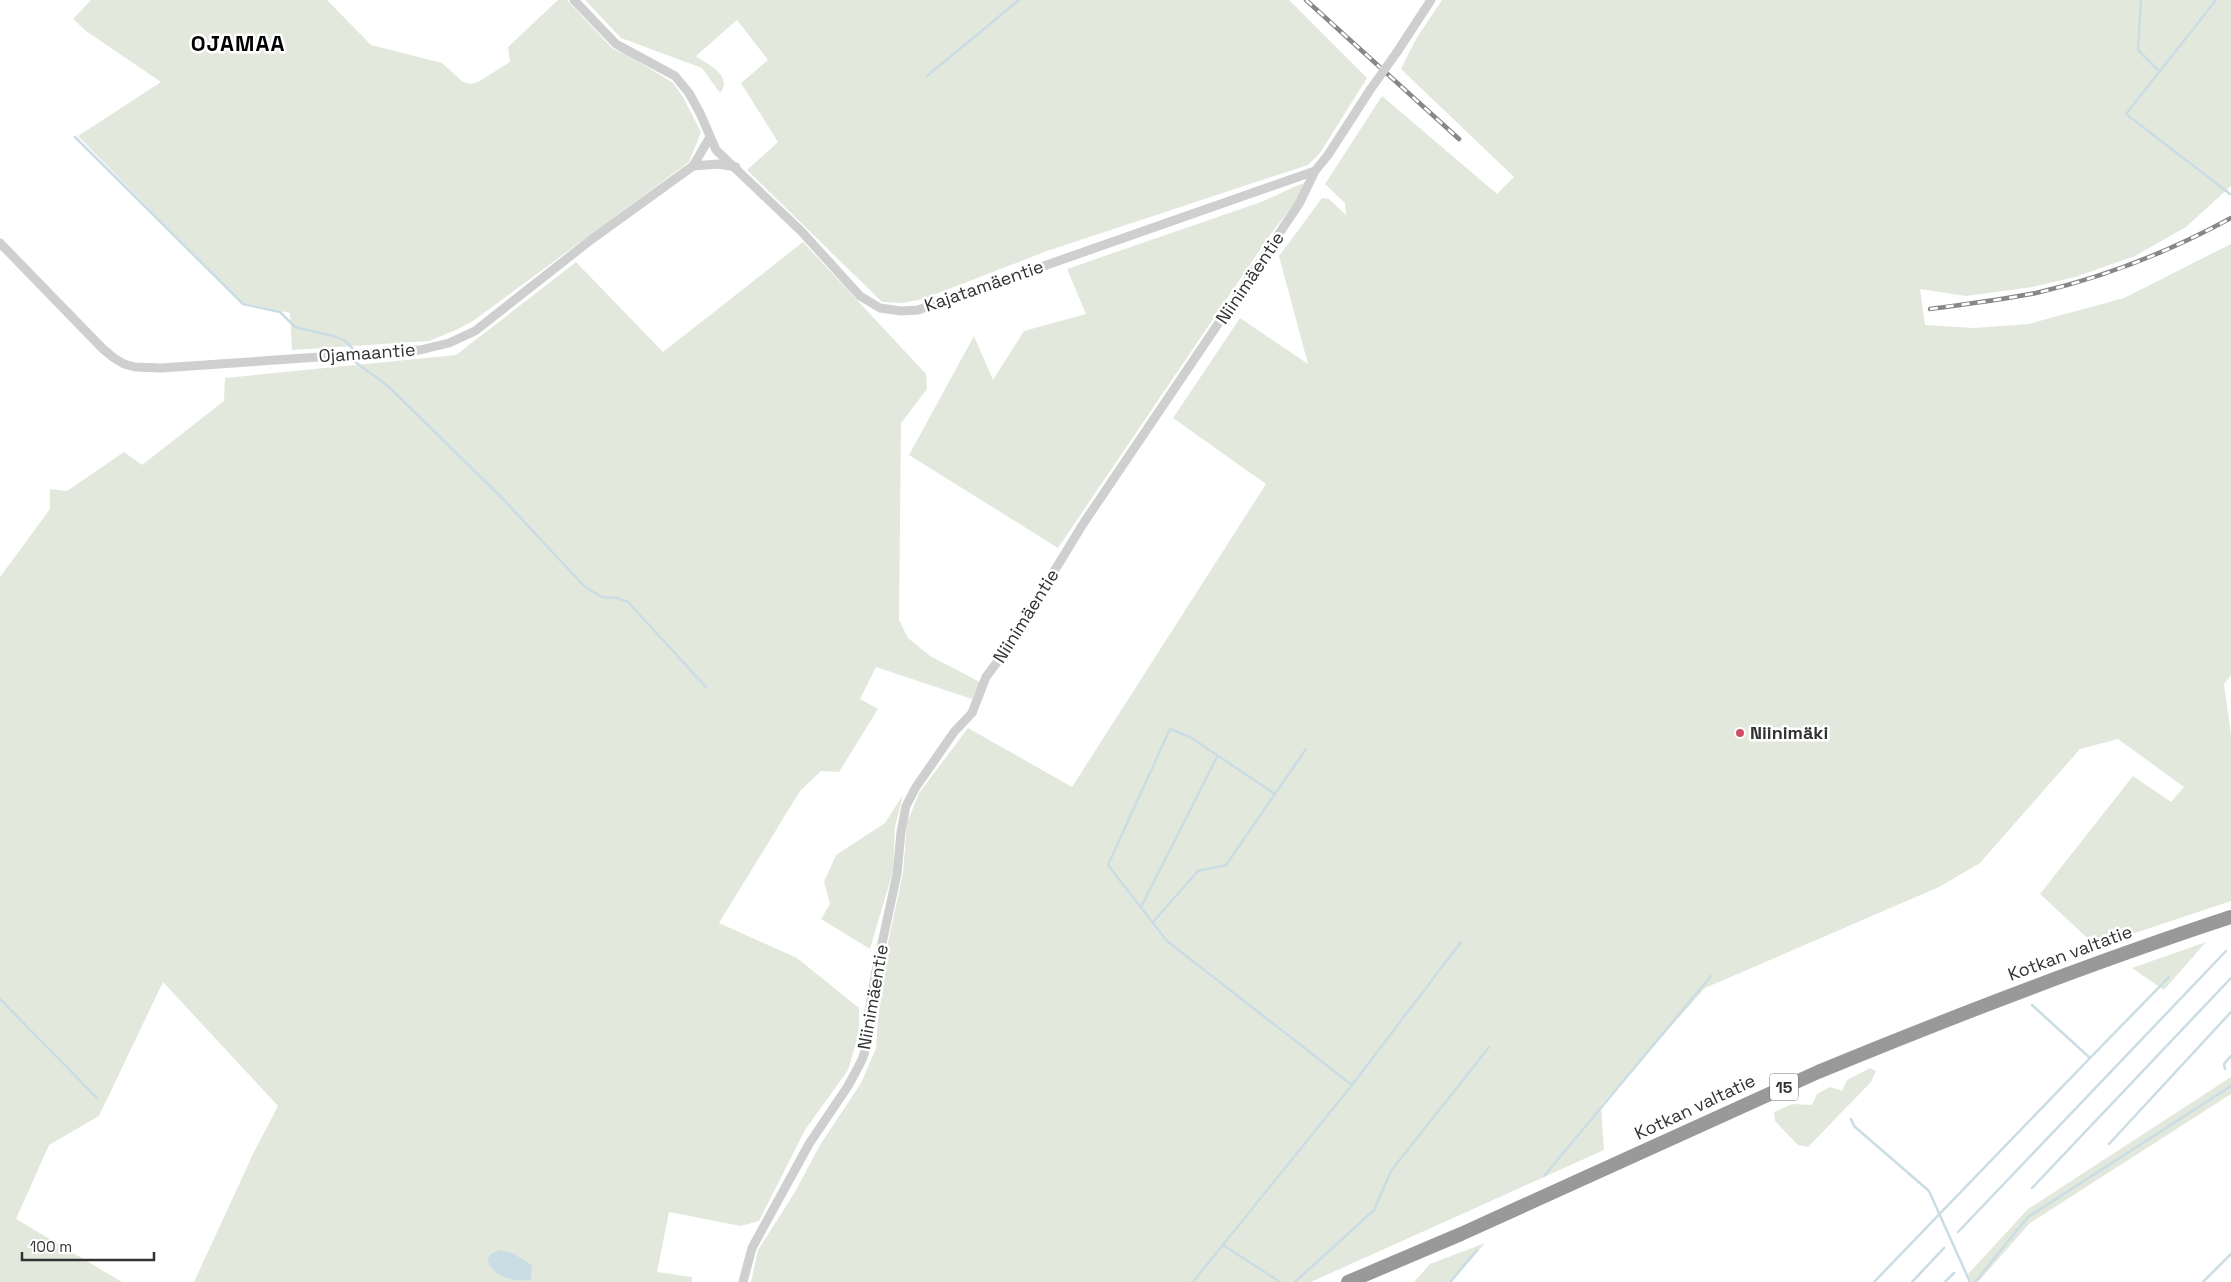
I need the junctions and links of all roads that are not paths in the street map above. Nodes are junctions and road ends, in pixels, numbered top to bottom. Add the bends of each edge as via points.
1 (574, 0) edge
2 (1431, 0) edge
3 (710, 137) junction
4 (693, 166) junction
5 (736, 167) junction
6 (1315, 170) junction
7 (0, 242) edge
8 (2231, 917) edge
9 (743, 1282) edge
10 (1348, 1282) edge

1 - 3 street, Kajatamäentie via 616,44 675,76 694,102
2 - 6 street, Niinimäentie, bridge via 1328,156
3 - 4 street, Ojamaantie
3 - 5 street, Kajatamäentie via 716,150
4 - 5 street via 718,164
4 - 7 street, Ojamaantie via 592,239 475,331 420,350 161,368 134,367 103,349
5 - 6 street, Kajatamäentie via 802,232 860,296 880,308 901,311 918,310
6 - 9 street, Niinimäentie via 1299,204 1083,524 986,677 972,713 954,732 906,806 900,832 897,874 869,1011 868,1042 852,1080 809,1144 752,1248
8 - 10 highway, Kotkan valtatie / 15 via 2154,942 1904,1036

